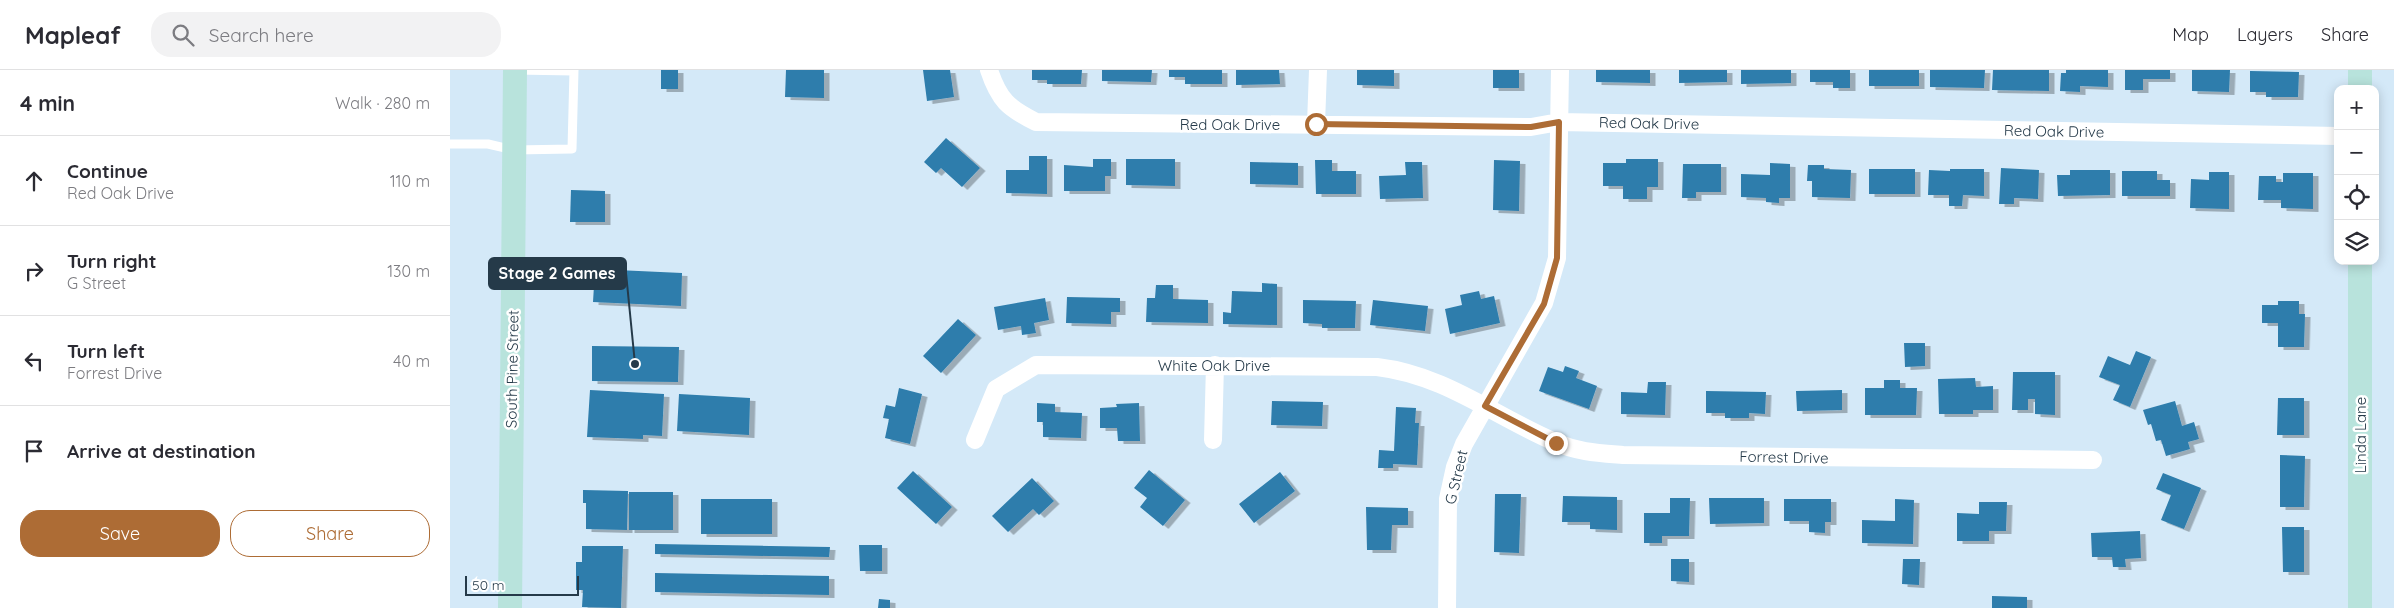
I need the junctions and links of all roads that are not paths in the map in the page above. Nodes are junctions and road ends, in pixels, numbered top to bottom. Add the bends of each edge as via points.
1 (515, 70) edge
2 (989, 70) edge
3 (1318, 70) edge
4 (1560, 70) edge
5 (2360, 70) edge
6 (574, 71) edge
7 (2360, 85) edge
8 (1559, 122) junction
9 (1316, 124) junction
10 (2334, 136) edge
11 (450, 144) edge
12 (514, 150) junction
13 (2360, 265) edge
14 (1215, 365) junction
15 (1485, 406) junction
16 (975, 440) dead end
17 (1213, 440) dead end
18 (2093, 460) dead end
19 (510, 608) edge
20 (1446, 608) edge
21 (2360, 608) edge

1 - 6 lane
1 - 12 main road, South Pine Street
2 - 9 street, Red Oak Drive via 995,90 1013,111 1036,122
3 - 9 street
4 - 8 street, G Street
5 - 7 main road
6 - 12 lane via 572,149
8 - 9 street, Red Oak Drive via 1531,127
8 - 10 street, Red Oak Drive
8 - 15 street, G Street via 1557,258 1544,304
11 - 12 lane via 488,144
12 - 19 main road, South Pine Street
13 - 21 main road, Linda Lane
14 - 15 street, White Oak Drive via 1403,370 1431,379
14 - 16 street, White Oak Drive via 1036,365 996,389
14 - 17 street
15 - 18 street, Forrest Drive via 1556,443 1583,451 1622,455
15 - 20 street, G Street via 1455,466 1448,499

